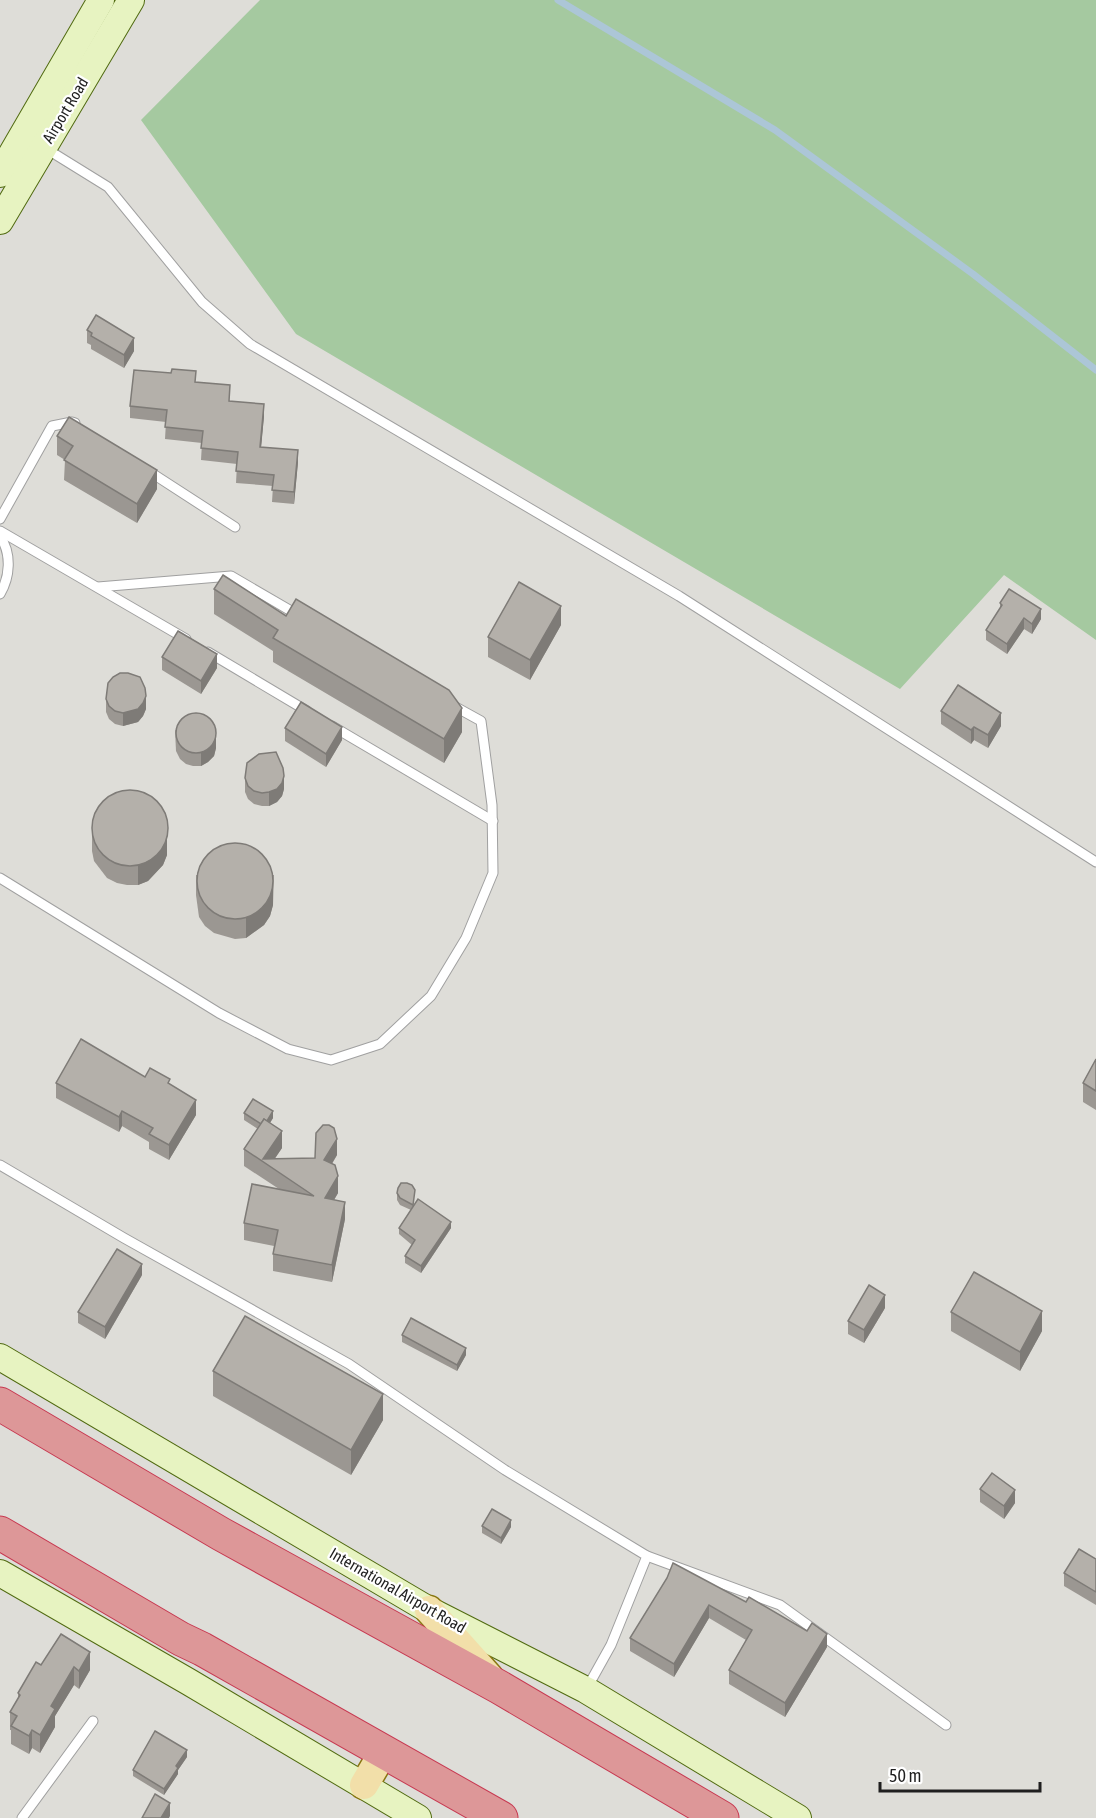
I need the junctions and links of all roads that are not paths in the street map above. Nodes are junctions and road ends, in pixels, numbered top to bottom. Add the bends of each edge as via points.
1 (101, 0) edge
2 (131, 0) edge
3 (43, 147) junction
4 (0, 174) edge
5 (0, 221) edge
6 (82, 428) edge
7 (139, 465) edge
8 (0, 519) edge
9 (235, 527) dead end
10 (0, 531) edge
11 (0, 536) edge
12 (98, 587) junction
13 (0, 594) edge
14 (304, 620) edge
15 (441, 698) edge
16 (492, 820) junction
17 (1096, 862) edge
18 (0, 878) edge
19 (0, 1165) edge
20 (0, 1357) edge
21 (0, 1404) edge
22 (0, 1533) edge
23 (647, 1556) junction
24 (0, 1573) edge
25 (429, 1610) junction
26 (499, 1687) junction
27 (586, 1690) junction
28 (93, 1721) dead end
29 (946, 1725) dead end
30 (384, 1751) junction
31 (364, 1785) junction
32 (22, 1818) edge
33 (418, 1818) edge
34 (501, 1818) edge
35 (722, 1818) edge
36 (798, 1818) edge

1 - 4 main road, Airport Road
2 - 3 main road, Airport Road
3 - 5 main road, Airport Road
3 - 17 lane via 108,187 202,302 250,344 679,596
6 - 8 lane via 72,422 52,426
7 - 9 lane
10 - 12 lane
11 - 13 lane via 9,562
12 - 14 lane via 231,576
12 - 16 lane
15 - 16 lane via 481,721
16 - 18 lane via 493,873 466,938 431,996 380,1044 332,1060 288,1049 219,1013
19 - 23 lane via 349,1364 505,1470
20 - 25 main road, International Airport Road
21 - 26 highway via 221,1534
22 - 30 highway
23 - 27 lane via 611,1645
23 - 29 lane via 780,1605
24 - 31 main road
25 - 26 main road
25 - 27 main road, International Airport Road
26 - 35 highway
27 - 36 main road, International Airport Road
28 - 32 lane
30 - 31 main road
30 - 34 highway
31 - 33 main road

